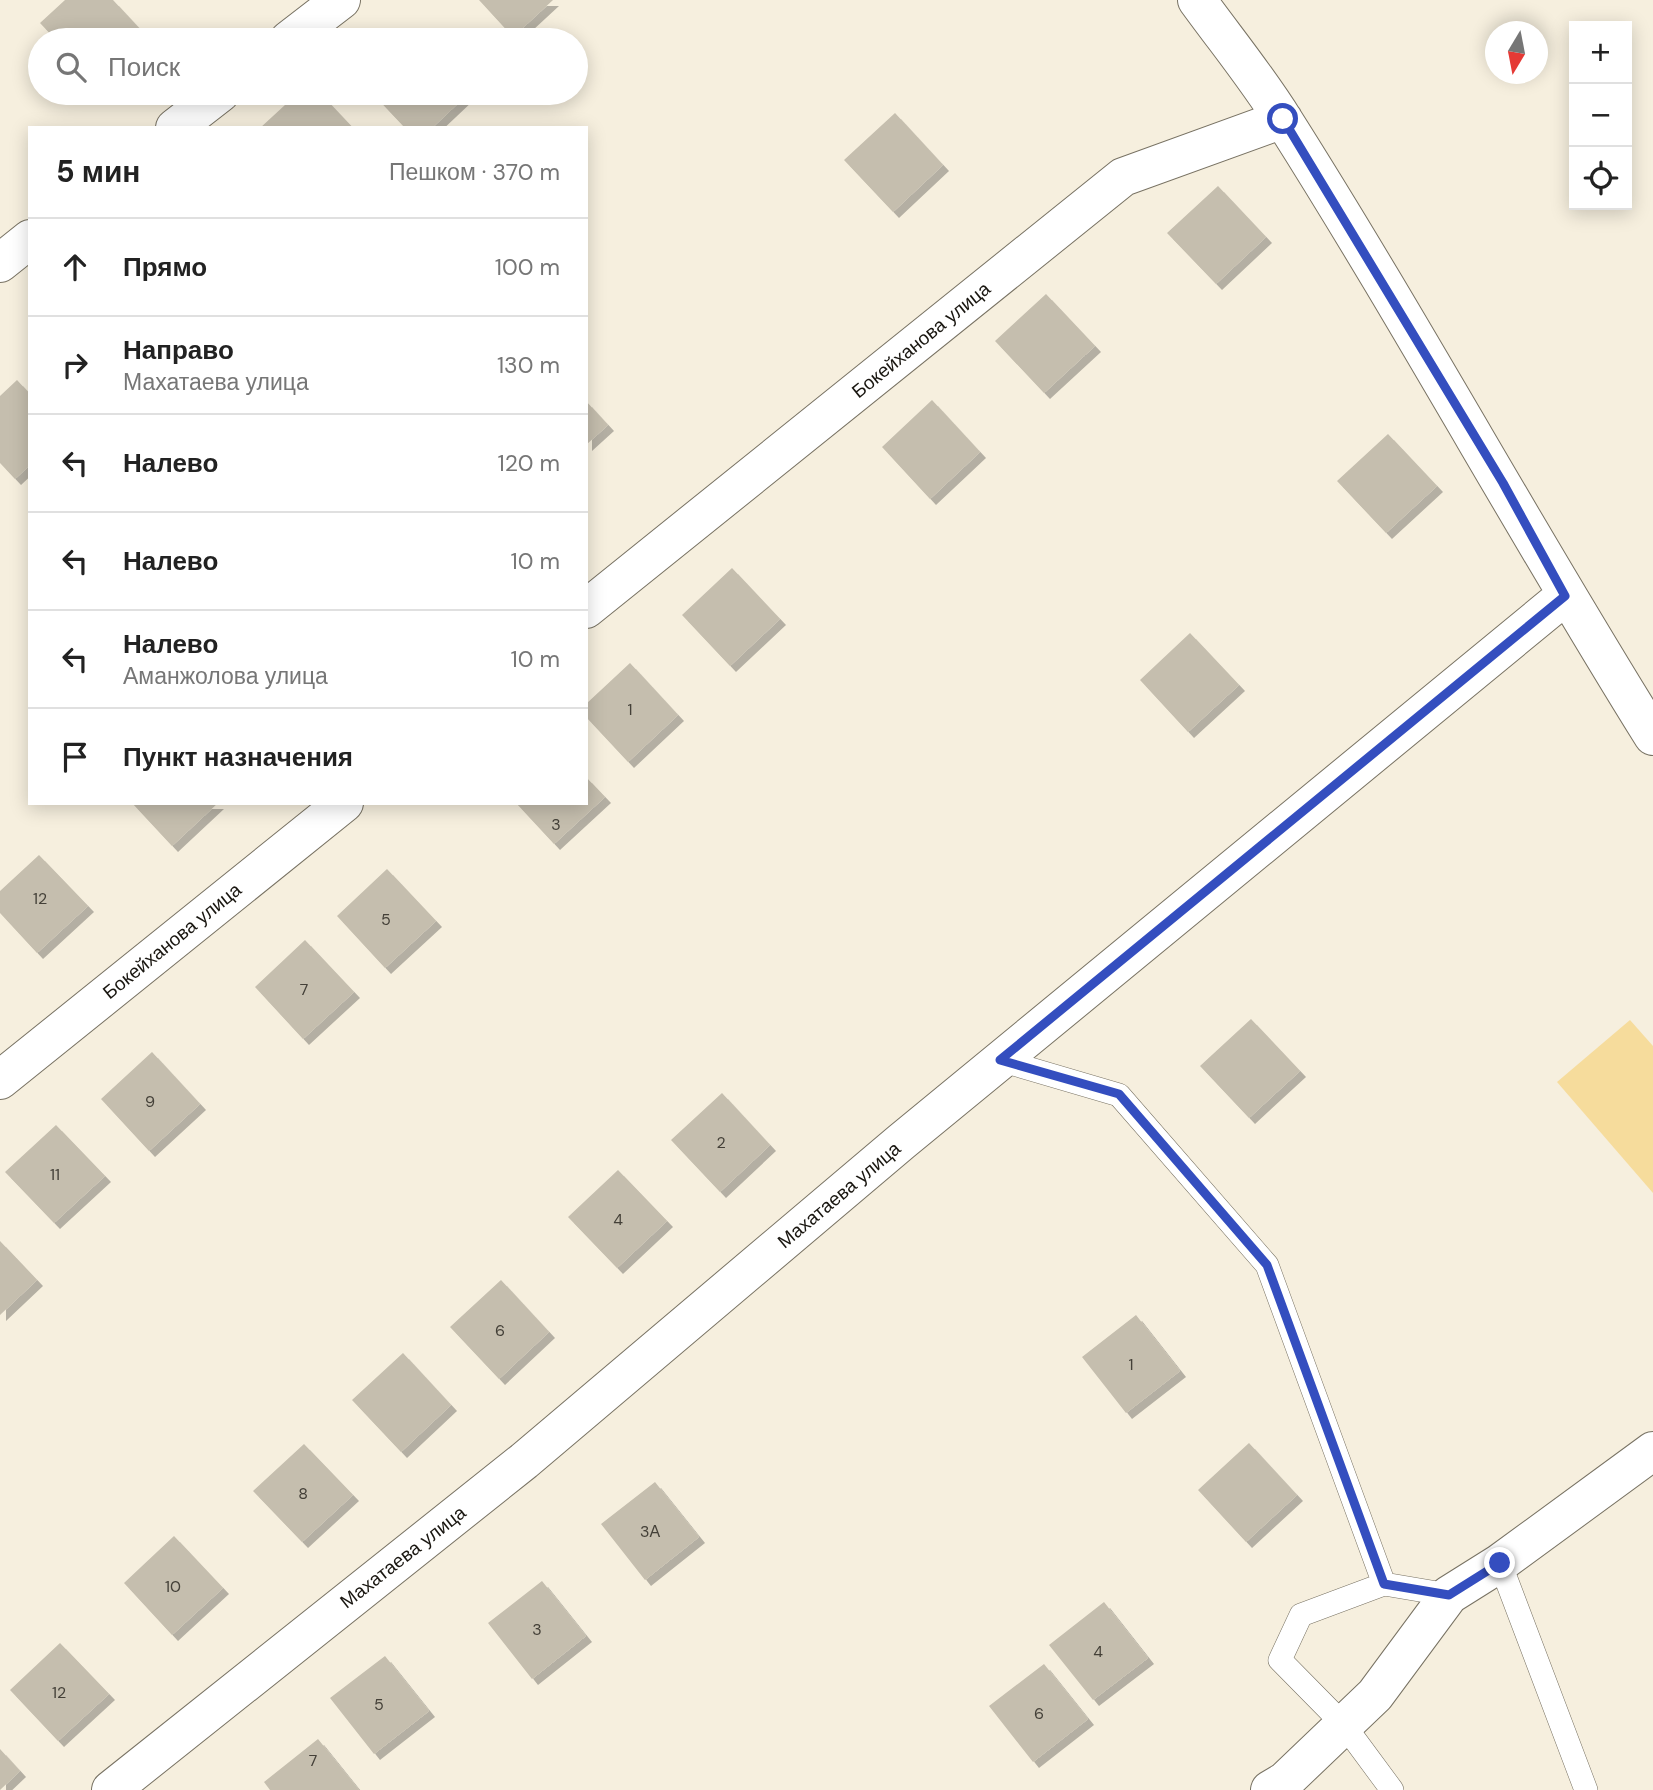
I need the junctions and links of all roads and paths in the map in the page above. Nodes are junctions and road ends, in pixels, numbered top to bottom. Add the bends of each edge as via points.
1 (341, 0) edge
2 (1197, 0) edge
3 (305, 28) edge
4 (205, 105) edge
5 (1283, 119) junction
6 (178, 126) edge
7 (28, 242) edge
8 (0, 263) edge
9 (1565, 596) junction
10 (588, 607) edge
11 (1653, 736) edge
12 (342, 805) edge
13 (1000, 1060) junction
14 (0, 1080) edge
15 (1653, 1451) edge
16 (1500, 1563) junction
17 (1384, 1584) junction
18 (1449, 1595) junction
19 (1344, 1725) junction
20 (111, 1790) edge
21 (1269, 1790) edge
22 (1392, 1790) edge
23 (1586, 1790) edge

1 - 3 street
2 - 5 street
4 - 6 street
5 - 9 street via 1503,483
5 - 10 street, Бокейханова улица via 1124,177
7 - 8 street
9 - 11 street
9 - 13 street, Махатаева улица
12 - 14 street, Бокейханова улица
13 - 17 lane via 1119,1094 1267,1265
13 - 20 street, Махатаева улица via 524,1461
15 - 16 street
16 - 18 street
16 - 23 lane
17 - 18 lane
17 - 19 lane via 1301,1615 1280,1660
18 - 19 street via 1375,1695
19 - 21 street via 1285,1782
19 - 22 lane

